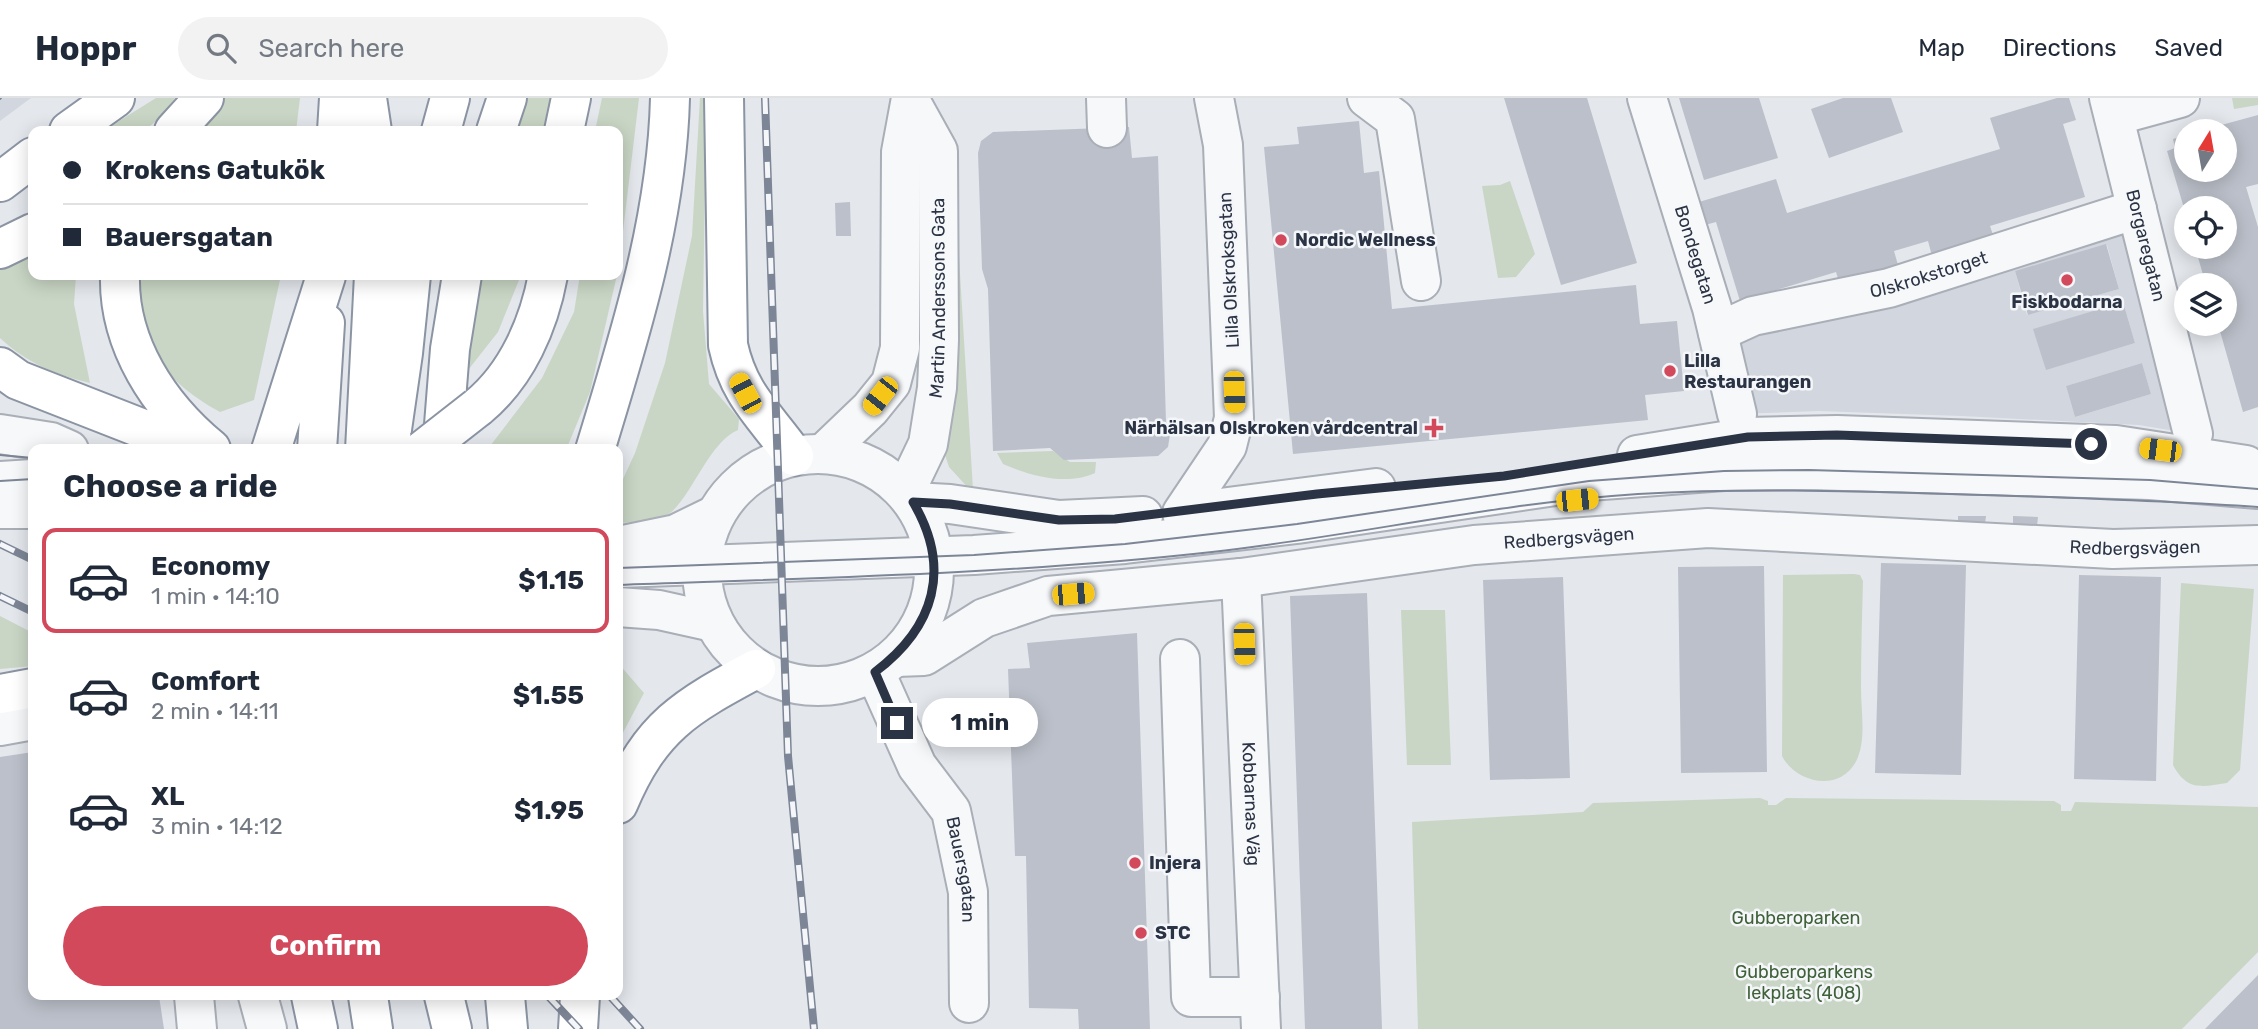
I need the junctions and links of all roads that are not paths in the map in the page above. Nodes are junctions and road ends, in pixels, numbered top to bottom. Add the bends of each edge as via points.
1 (115, 98) edge
2 (340, 98) edge
3 (367, 98) edge
4 (450, 98) edge
5 (507, 98) edge
6 (571, 98) edge
7 (670, 98) edge
8 (724, 98) edge
9 (1214, 98) edge
10 (1367, 98) edge
11 (1647, 98) edge
12 (2180, 98) edge
13 (912, 101) edge
14 (2111, 107) edge
15 (76, 126) edge
16 (337, 126) edge
17 (371, 126) edge
18 (442, 126) edge
19 (498, 126) edge
20 (565, 126) edge
21 (28, 161) edge
22 (0, 182) edge
23 (2137, 209) junction
24 (28, 235) edge
25 (0, 249) edge
26 (120, 280) edge
27 (324, 280) edge
28 (326, 280) edge
29 (374, 280) edge
30 (410, 280) edge
31 (461, 280) edge
32 (547, 280) edge
33 (1421, 281) dead end
34 (1715, 320) junction
35 (6, 374) edge
36 (1737, 414) dead end
37 (3, 433) edge
38 (2193, 435) dead end
39 (56, 444) edge
40 (183, 444) edge
41 (205, 444) edge
42 (273, 444) edge
43 (318, 444) edge
44 (365, 444) edge
45 (390, 444) edge
46 (431, 444) edge
47 (442, 444) edge
48 (597, 444) edge
49 (809, 454) junction
50 (2258, 467) edge
51 (28, 479) edge
52 (0, 481) edge
53 (2258, 489) edge
54 (909, 497) junction
55 (2258, 507) edge
56 (0, 509) edge
57 (28, 509) edge
58 (1182, 513) junction
59 (715, 515) junction
60 (2258, 545) edge
61 (934, 565) junction
62 (701, 573) junction
63 (627, 575) edge
64 (1241, 578) junction
65 (713, 622) junction
66 (1180, 659) dead end
67 (886, 664) junction
68 (756, 668) junction
69 (28, 689) edge
70 (0, 694) edge
71 (28, 721) edge
72 (0, 726) edge
73 (623, 794) edge
74 (194, 1000) edge
75 (259, 1000) edge
76 (311, 1000) edge
77 (369, 1000) edge
78 (445, 1000) edge
79 (505, 1000) edge
80 (580, 1000) edge
81 (969, 1003) dead end
82 (1260, 1013) edge
83 (197, 1029) edge
84 (267, 1029) edge
85 (318, 1029) edge
86 (373, 1029) edge
87 (452, 1029) edge
88 (508, 1029) edge
89 (578, 1029) edge

1 - 15 highway
2 - 16 highway
3 - 17 highway
4 - 18 highway
5 - 19 highway
6 - 20 highway
7 - 48 highway via 663,182 649,256
8 - 49 highway via 728,345 734,372 745,393
9 - 58 street, Lilla Olskroksgatan via 1223,145 1234,418 1227,446
10 - 33 street via 1395,119
11 - 34 street, Bondegatan
12 - 14 street
13 - 49 street, Martin Anderssons Gata via 901,152 900,348 891,383 870,409
13 - 54 street, Martin Anderssons Gata via 938,151 939,340 928,444
14 - 23 street, Borgaregatan
21 - 22 highway
23 - 34 street, Olskrokstorget via 1901,284
23 - 38 street, Borgaregatan
24 - 25 highway
26 - 41 highway via 122,315 135,355 188,430
27 - 42 highway
28 - 43 highway
29 - 44 highway
30 - 45 highway
31 - 47 highway
32 - 46 highway, bridge via 531,334 508,376
34 - 36 street, Bondegatan
35 - 40 highway
37 - 39 street
49 - 54 street via 853,458 874,468
49 - 59 street, Redbergsvägen via 774,461 748,477
50 - 58 street via 2116,445 1776,435 1504,476
51 - 52 street
53 - 61 street via 2150,480 1724,471 1590,481 1310,523
54 - 58 street via 1059,520
54 - 61 street via 927,530
55 - 61 street via 2144,499 1709,491 1483,511 1208,553
56 - 57 street
59 - 62 street, Redbergsvägen via 704,541
59 - 63 street, Redbergsvägen via 676,534
60 - 64 street, Redbergsvägen via 2113,549 1708,528 1474,545
61 - 62 street
61 - 67 street via 931,599 923,621
62 - 63 street
62 - 65 street, Redbergsvägen
63 - 65 street via 659,610
64 - 67 street, Redbergsvägen via 1048,596 984,618 924,656
64 - 82 street, Kobbarnas Väg
65 - 68 street, Redbergsvägen via 731,649
66 - 82 street via 1191,997
67 - 68 street, Redbergsvägen via 832,686 805,686
67 - 81 street, Bauersgatan via 917,766 951,811 968,892
68 - 73 highway via 692,704 664,726 642,754
69 - 70 highway
71 - 72 street
74 - 83 street
75 - 84 street
76 - 85 highway
77 - 86 highway
78 - 87 highway
79 - 88 highway
80 - 89 highway

